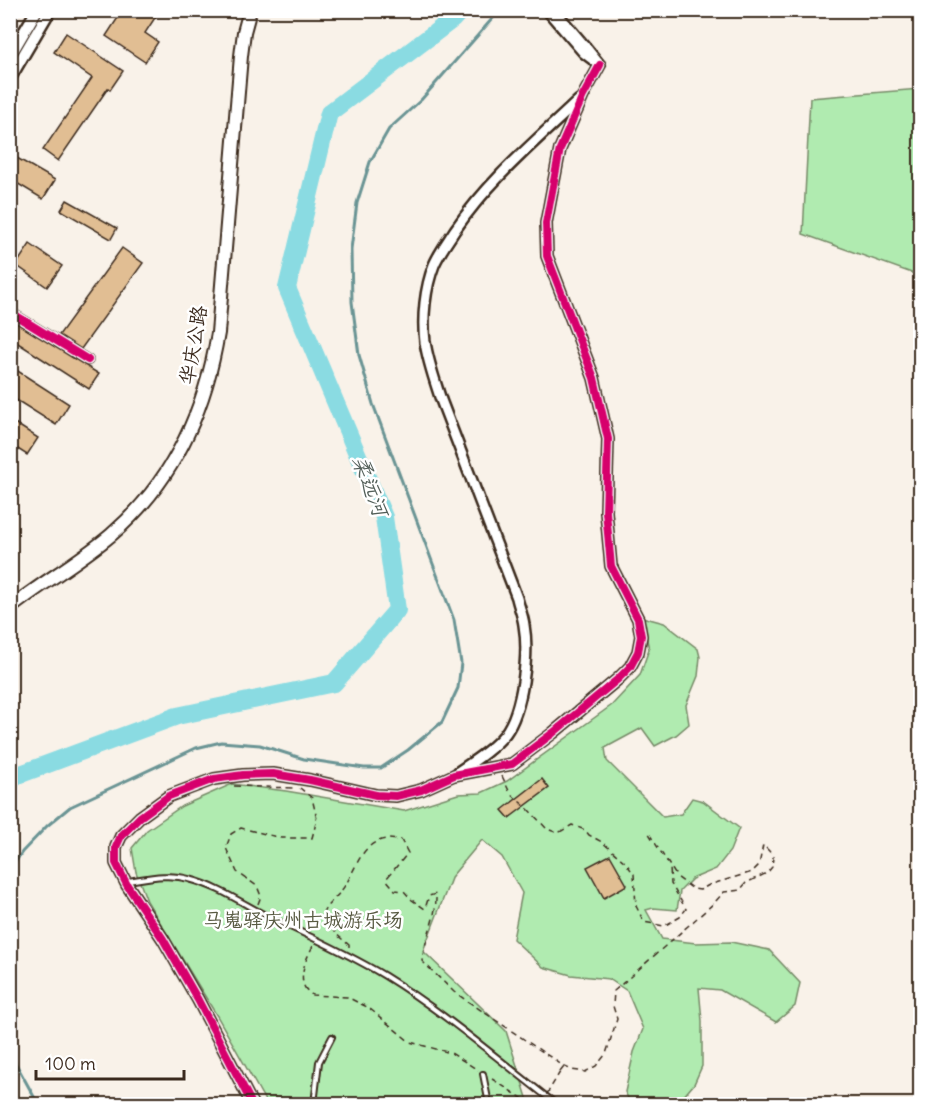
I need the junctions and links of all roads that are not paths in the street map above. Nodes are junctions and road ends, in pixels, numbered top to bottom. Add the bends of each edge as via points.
1 (37, 10) edge
2 (50, 10) edge
3 (244, 10) edge
4 (250, 10) edge
5 (547, 10) edge
6 (554, 10) edge
7 (586, 51) junction
8 (10, 56) edge
9 (10, 78) edge
10 (583, 96) junction
11 (10, 312) edge
12 (88, 360) dead end
13 (10, 601) edge
14 (10, 608) edge
15 (453, 775) junction
16 (126, 882) junction
17 (332, 1037) dead end
18 (483, 1074) road end
19 (252, 1104) edge
20 (314, 1104) edge
21 (489, 1104) edge
22 (556, 1104) edge

1 - 8 main road
2 - 9 main road
3 - 13 highway, 华庆公路 via 238,32 213,333 196,402 162,470 124,517
4 - 14 highway, 华庆公路 via 241,56 218,333 201,404 166,473 128,520
5 - 7 street
6 - 7 street
7 - 10 street via 600,65
10 - 15 street via 467,212 435,264 428,286 424,314 431,370 524,625 523,680 517,710 506,733
10 - 15 street via 560,149 546,223 547,256 594,378 608,439 606,512 611,566 638,619 638,652 618,679 512,764
11 - 12 street
15 - 16 street via 421,790 396,796 273,774 214,779 194,785 169,796 121,836 116,863
16 - 19 street via 192,989
16 - 22 lane via 168,875 189,879 217,889 351,957 425,1004
17 - 20 lane via 319,1062
18 - 21 lane

